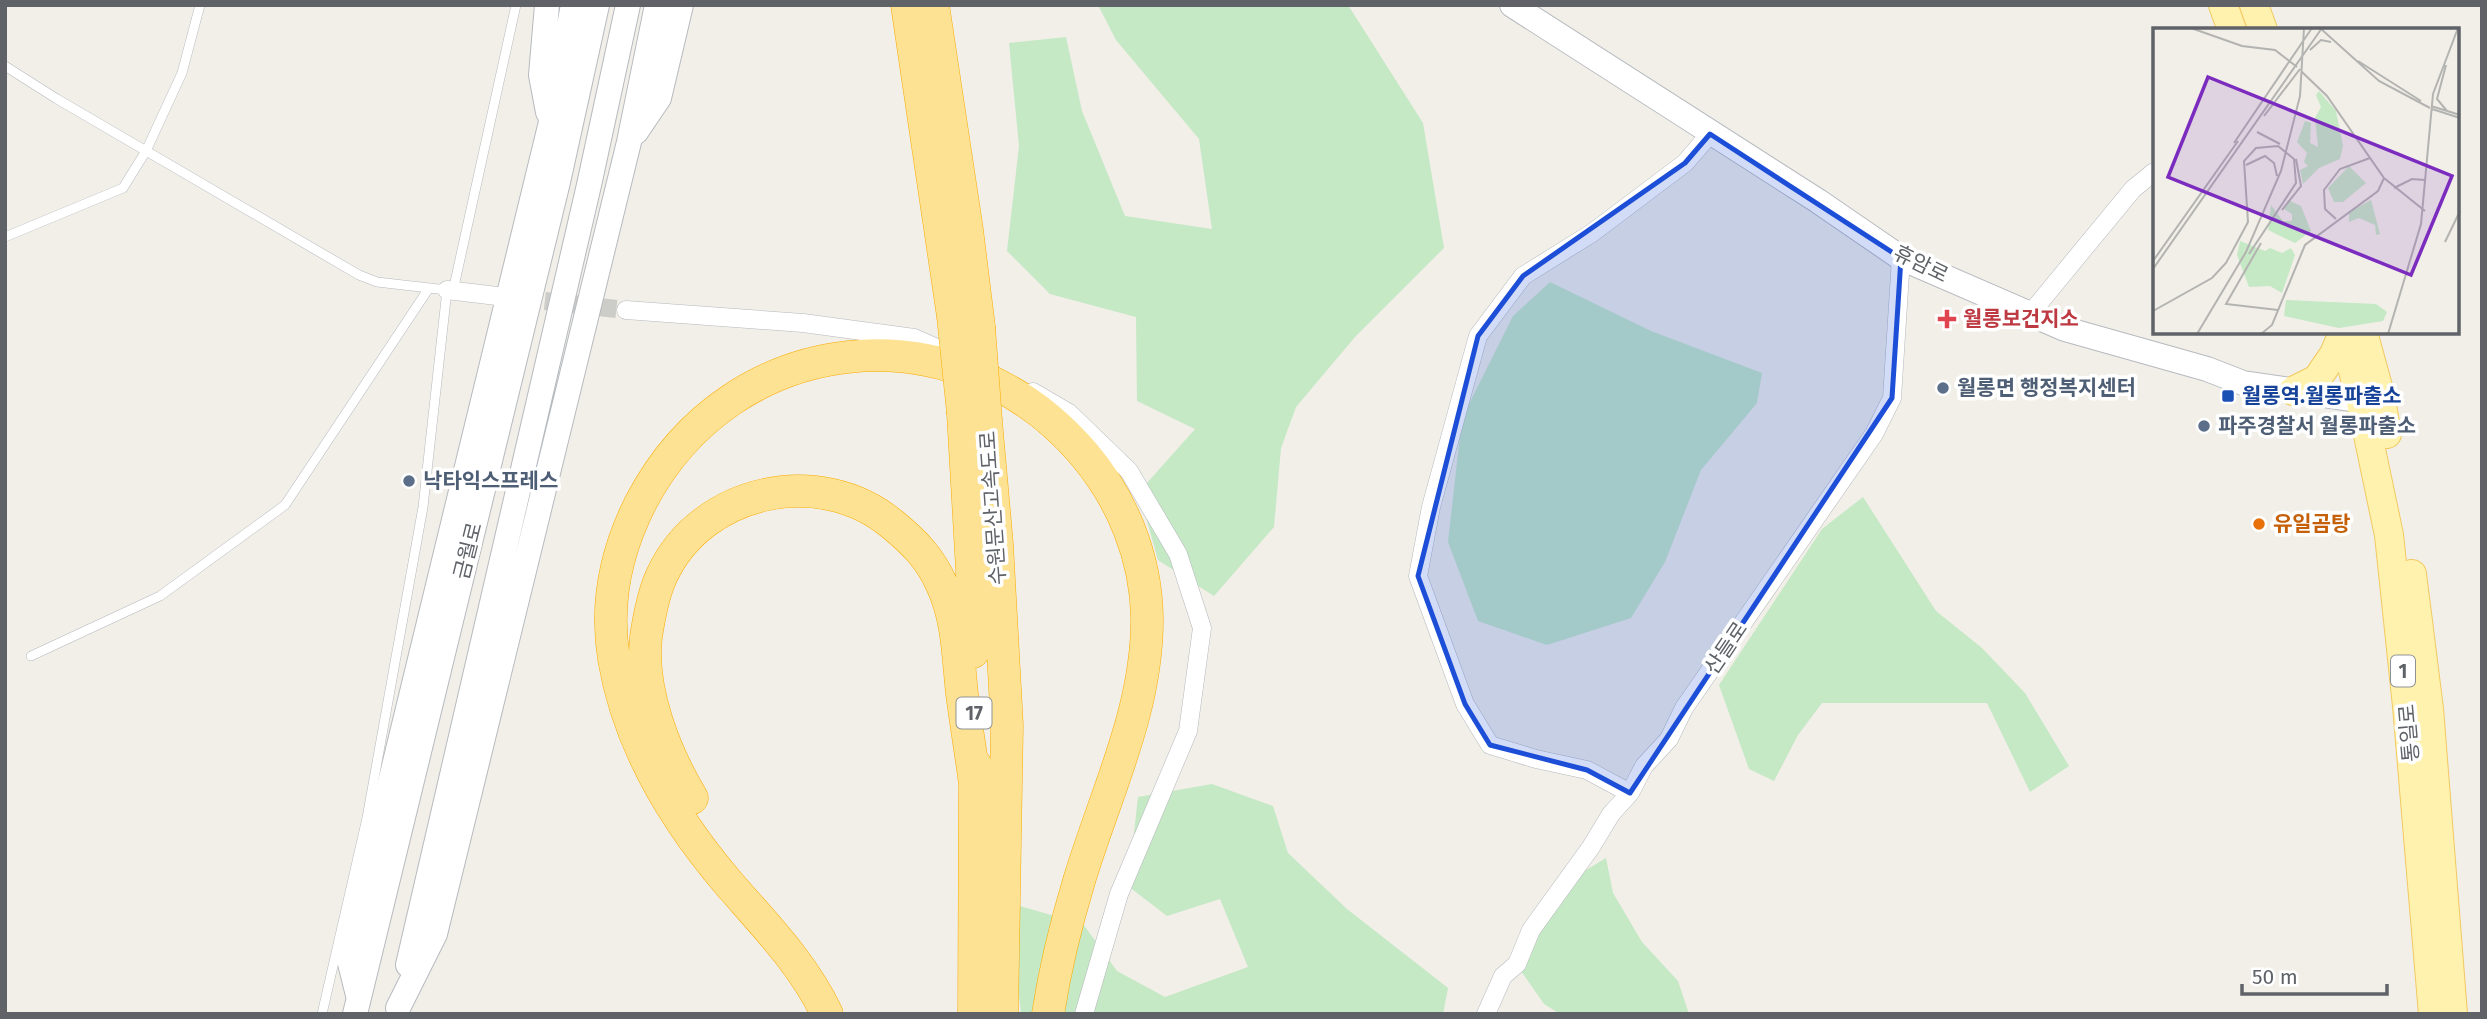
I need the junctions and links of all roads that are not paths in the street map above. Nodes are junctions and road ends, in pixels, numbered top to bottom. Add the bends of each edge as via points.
1 (200, 5) edge
2 (516, 5) edge
3 (547, 5) edge
4 (573, 5) edge
5 (597, 5) edge
6 (628, 5) edge
7 (657, 5) edge
8 (681, 5) edge
9 (907, 5) edge
10 (933, 5) edge
11 (1512, 5) edge
12 (2223, 5) edge
13 (2254, 5) edge
14 (2231, 28) edge
15 (2262, 28) edge
16 (5, 66) edge
17 (550, 126) junction
18 (1710, 134) junction
19 (629, 142) junction
20 (146, 151) junction
21 (2153, 173) edge
22 (5, 237) edge
23 (1901, 258) junction
24 (443, 290) junction
25 (497, 296) tunnel mouth
26 (626, 310) tunnel mouth
27 (2030, 314) junction
28 (966, 321) junction
29 (2342, 334) edge
30 (2344, 334) edge
31 (2363, 334) edge
32 (2293, 391) junction
33 (2371, 403) junction
34 (975, 417) junction
35 (31, 656) dead end
36 (975, 784) junction
37 (1630, 793) junction
38 (357, 1006) edge
39 (397, 1011) edge
40 (322, 1014) edge
41 (827, 1014) edge
42 (849, 1014) edge
43 (974, 1014) edge
44 (1003, 1014) edge
45 (1048, 1014) edge
46 (1084, 1014) edge
47 (1486, 1014) edge
48 (2433, 1014) edge
49 (2454, 1014) edge

1 - 20 lane via 182,73
2 - 24 lane
3 - 17 main road via 541,75
4 - 17 main road
5 - 38 main road, 금월로
6 - 39 main road, 금월로
7 - 19 main road
8 - 19 main road via 659,98
9 - 28 highway, 수원문산고속도로 / 17
10 - 28 highway, 수원문산고속도로 / 17 via 965,216
11 - 18 main road, 휴암로
12 - 14 main road
13 - 15 main road
16 - 20 lane
17 - 38 main road via 348,954
18 - 23 main road, 휴암로
18 - 37 street via 1685,163 1592,233 1523,276 1478,336 1431,508 1418,576 1465,704 1490,745 1587,770
19 - 39 main road via 435,934
20 - 22 lane via 123,188
20 - 24 lane via 359,275 377,282
21 - 27 street via 2133,189
23 - 27 main road, 휴암로
23 - 37 street, 산들로 via 1892,398 1867,443 1684,708 1669,739 1644,766
24 - 25 street
24 - 35 lane via 285,505 160,596
24 - 40 lane via 423,507 367,818
26 - 46 street via 803,323 914,338 1015,381 1069,413 1129,471 1178,554 1202,628 1188,731 1119,894
27 - 32 main road, 휴암로 via 2243,383
28 - 34 highway, 수원문산고속도로 / 17, bridge
29 - 32 main road via 2317,379
30 - 33 main road, 통일로 / 1
31 - 33 main road, 통일로 / 1
32 - 33 main road, 휴암로
33 - 48 main road, 통일로 / 1 via 2407,706
33 - 49 main road, 통일로 / 1 via 2407,531 2429,709
34 - 36 highway, 수원문산고속도로 / 17
34 - 44 highway, 수원문산고속도로 / 17 via 997,544 1007,725
36 - 42 highway via 954,621 942,585 919,547 884,518 841,497 803,490 775,491 724,510 700,526 679,549 662,575 646,640 648,686 659,729 680,778 706,820 820,964
36 - 43 highway, 수원문산고속도로 / 17
37 - 47 street, 산들로 via 1531,930 1517,964 1503,976
41 - 45 highway via 800,968 726,880 657,780 622,699 610,612 617,563 633,517 675,450 707,418 740,394 809,363 897,355 969,372 1045,414 1100,472 1131,535 1141,570 1147,615 1137,701 1078,883

